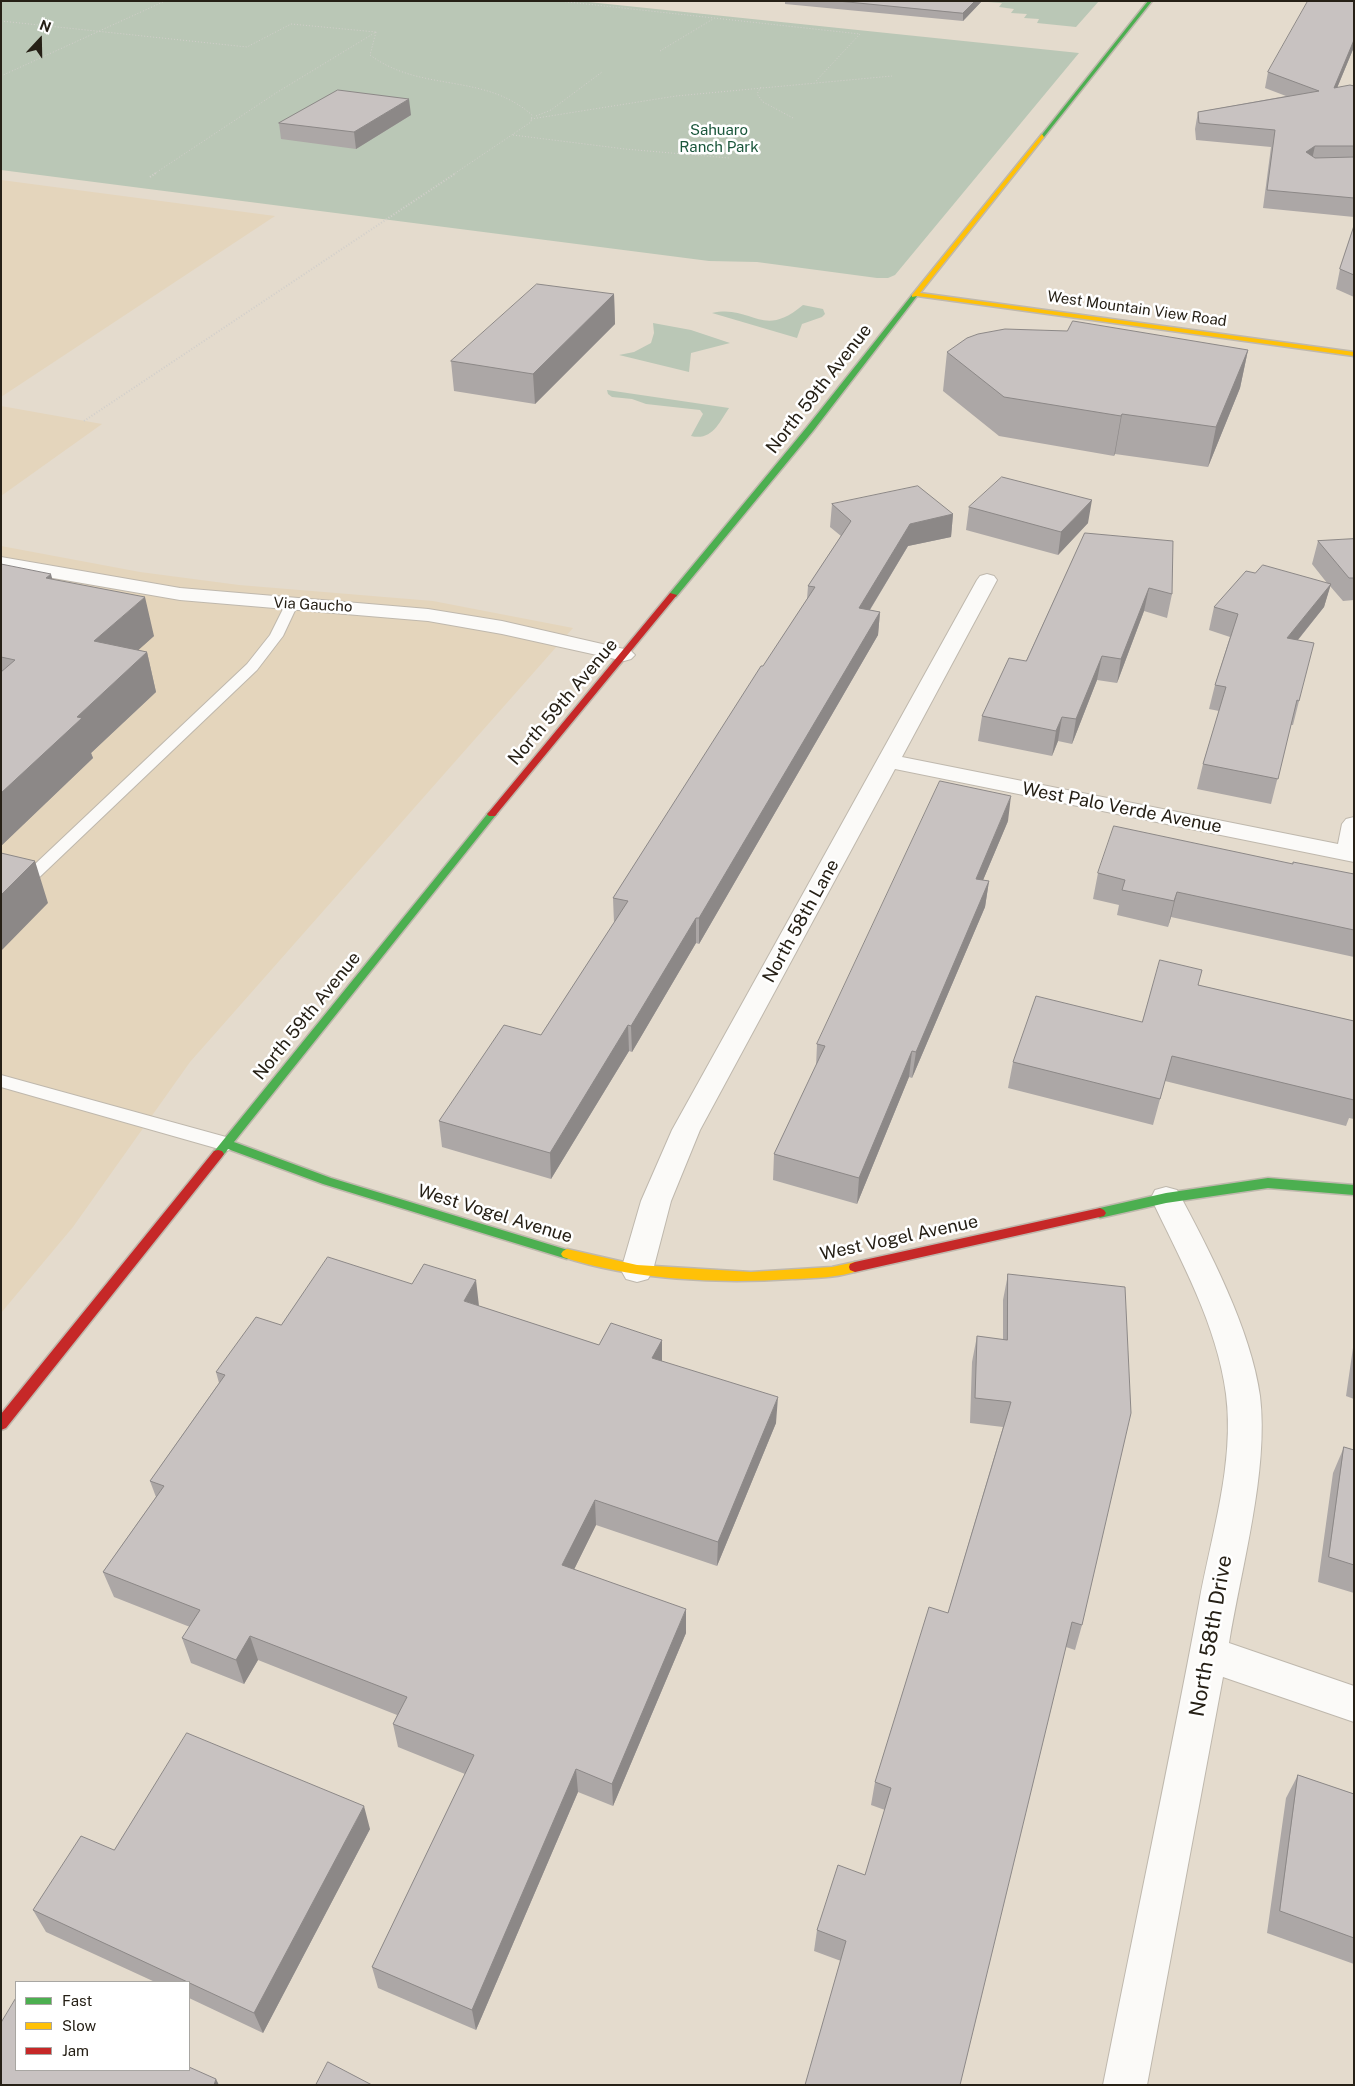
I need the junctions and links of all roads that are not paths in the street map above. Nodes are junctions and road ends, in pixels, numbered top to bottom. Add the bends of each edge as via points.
1 (1150, 1) edge
2 (916, 294) junction
3 (1354, 354) edge
4 (1, 562) edge
5 (987, 580) dead end
6 (292, 604) junction
7 (624, 655) junction
8 (889, 761) junction
9 (1354, 824) edge
10 (1351, 854) edge
11 (18, 888) edge
12 (1, 1081) edge
13 (226, 1144) junction
14 (1354, 1190) edge
15 (1166, 1198) junction
16 (637, 1270) junction
17 (1, 1424) edge
18 (1208, 1654) junction
19 (1354, 1704) edge
20 (1125, 2085) edge

1 - 2 main road, North 59th Avenue
2 - 3 main road, West Mountain View Road
2 - 7 main road, North 59th Avenue
4 - 6 street, Via Gaucho via 138,589
5 - 8 street, North 58th Lane
6 - 7 street, Via Gaucho via 390,610 488,624
6 - 11 lane via 276,636 252,667
7 - 13 main road, North 59th Avenue
8 - 10 street, West Palo Verde Avenue
8 - 16 street, North 58th Lane via 686,1130 656,1201
9 - 10 street
12 - 13 lane
13 - 16 main road, West Vogel Avenue via 327,1181 488,1232
13 - 17 main road, North 59th Avenue
14 - 15 main road, West Vogel Avenue via 1268,1183
15 - 16 main road, West Vogel Avenue via 832,1272 750,1277
15 - 18 street, North 58th Drive via 1228,1339 1239,1372 1245,1425
18 - 19 street
18 - 20 street, North 58th Drive

